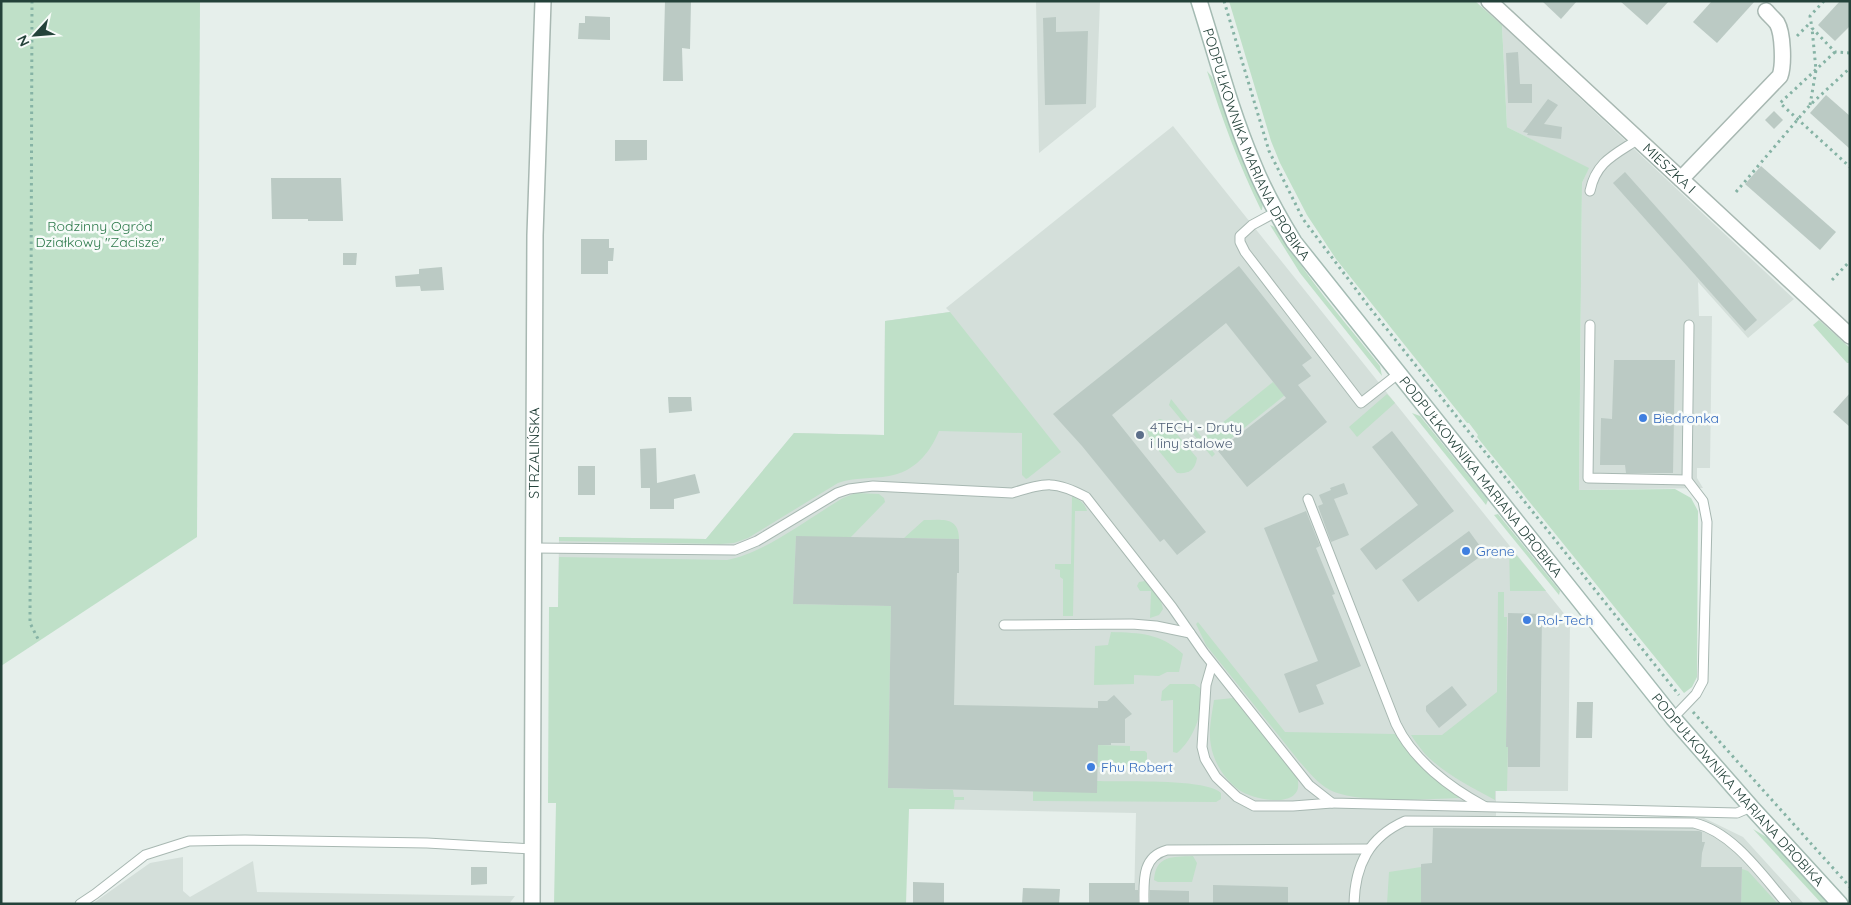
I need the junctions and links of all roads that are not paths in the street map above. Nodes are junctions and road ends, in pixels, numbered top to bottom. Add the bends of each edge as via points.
1 (543, 1) edge
2 (1199, 1) edge
3 (1492, 2) edge
4 (1766, 11) dead end
5 (1637, 140) junction
6 (1681, 179) junction
7 (1590, 191) dead end
8 (1276, 212) junction
9 (1590, 325) dead end
10 (1689, 325) dead end
11 (1850, 336) edge
12 (1398, 374) junction
13 (1687, 480) junction
14 (1308, 499) dead end
15 (534, 548) junction
16 (1004, 625) dead end
17 (1190, 633) junction
18 (1212, 664) junction
19 (1673, 718) junction
20 (1332, 803) junction
21 (1751, 807) junction
22 (1487, 808) junction
23 (532, 849) junction
24 (1368, 849) junction
25 (80, 904) edge
26 (532, 904) edge
27 (1144, 904) edge
28 (1354, 904) edge
29 (1787, 904) edge
30 (1840, 904) edge

1 - 15 street, STRZALIŃSKA via 535,235
2 - 8 street, PODPUŁKOWNIKA MARIANA DROBIKA via 1239,129
3 - 5 street, MIESZKA I
4 - 6 street via 1779,29 1782,51 1780,76
5 - 6 street, MIESZKA I
5 - 7 lane via 1605,161 1593,176
6 - 11 street, MIESZKA I
8 - 12 street, PODPUŁKOWNIKA MARIANA DROBIKA via 1294,242
8 - 12 lane via 1240,236 1245,252 1361,404
9 - 13 lane via 1588,478
10 - 13 lane
12 - 19 street, PODPUŁKOWNIKA MARIANA DROBIKA
13 - 19 lane via 1703,501 1707,522 1704,681
14 - 22 lane via 1405,742 1452,786
15 - 17 lane via 735,550 849,489 873,486 1012,493 1053,483 1067,486 1086,497
15 - 23 street, STRZALIŃSKA
16 - 17 lane via 1132,624
17 - 18 lane
18 - 20 lane via 1310,785
18 - 20 lane via 1206,685 1202,747 1216,777 1237,798 1254,806
19 - 21 street, PODPUŁKOWNIKA MARIANA DROBIKA
20 - 22 lane
21 - 22 lane via 1737,813
21 - 30 street, PODPUŁKOWNIKA MARIANA DROBIKA
23 - 25 lane via 427,843 189,841 144,856
23 - 26 street, STRZALIŃSKA
24 - 27 lane via 1167,850 1154,856 1147,864
24 - 28 lane via 1359,866
24 - 29 lane via 1405,821 1694,823 1708,826 1729,840

